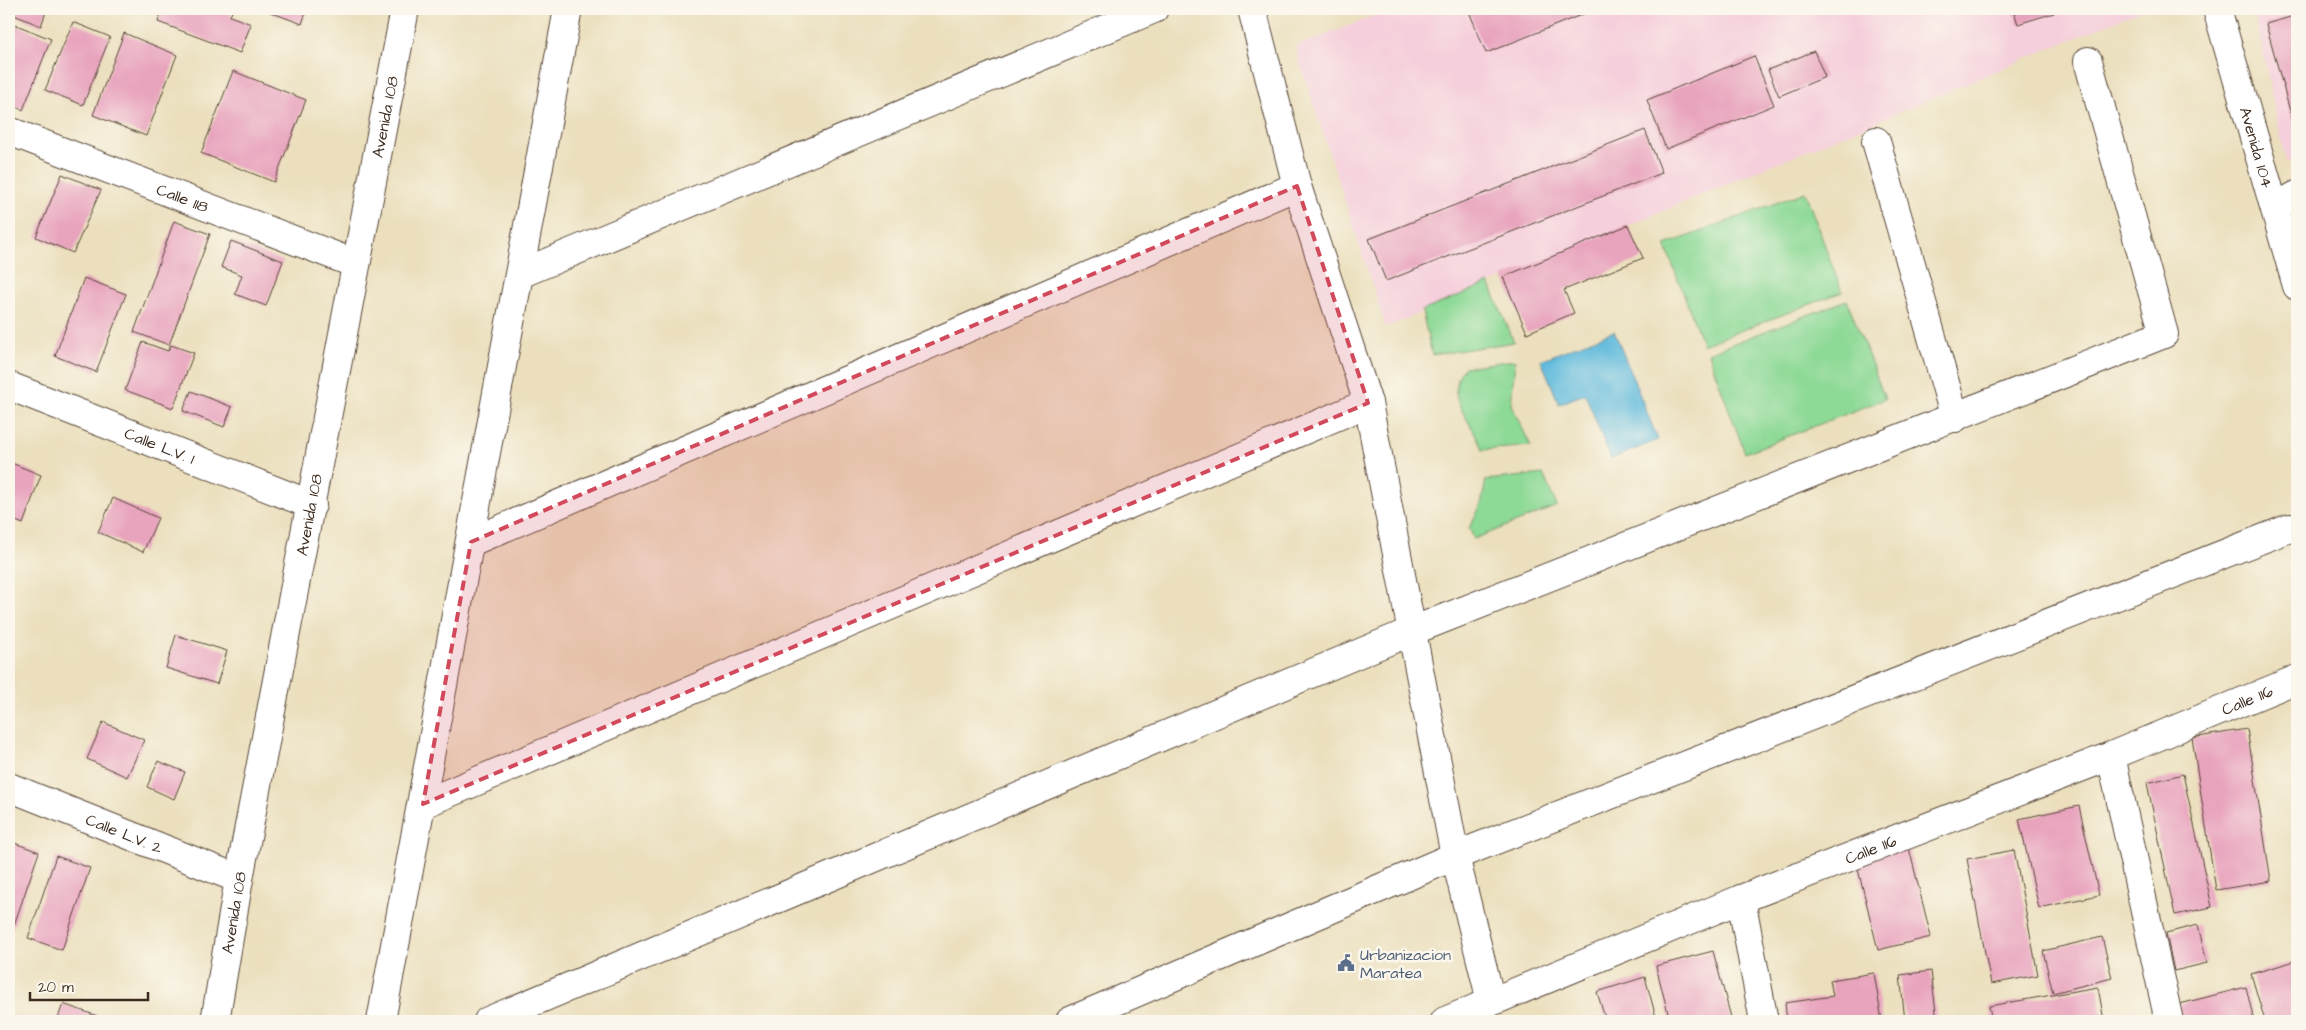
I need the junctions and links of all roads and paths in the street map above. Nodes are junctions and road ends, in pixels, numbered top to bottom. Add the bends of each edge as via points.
1 (405, 9) edge
2 (568, 9) edge
3 (1154, 9) edge
4 (1252, 9) edge
5 (2217, 9) edge
6 (2088, 61) dead end
7 (9, 131) edge
8 (1876, 141) dead end
9 (1297, 186) junction
10 (2286, 201) edge
11 (356, 264) junction
12 (520, 274) junction
13 (2297, 286) edge
14 (9, 386) edge
15 (1368, 403) junction
16 (1955, 418) junction
17 (312, 505) junction
18 (2290, 528) dead end
19 (471, 542) junction
20 (1412, 631) junction
21 (2297, 679) edge
22 (2111, 756) junction
23 (9, 787) edge
24 (423, 804) junction
25 (1455, 856) junction
26 (239, 879) junction
27 (1741, 899) junction
28 (1491, 1001) junction
29 (215, 1021) edge
30 (381, 1021) edge
31 (488, 1021) edge
32 (1070, 1021) edge
33 (1445, 1021) edge
34 (1764, 1021) edge
35 (2170, 1021) edge

1 - 11 street, Avenida 108
2 - 12 street
3 - 12 street
4 - 9 street
5 - 10 street, Avenida 104
6 - 16 street via 2164,334
7 - 11 street, Calle 118
8 - 16 street
9 - 15 street
9 - 19 street
10 - 13 street, Avenida 104
11 - 17 street, Avenida 108
12 - 19 street
14 - 17 street, Calle L.V. 1
15 - 20 street
15 - 24 street
16 - 20 street
17 - 26 street, Avenida 108
18 - 25 street
19 - 24 street
20 - 25 street
20 - 31 street
21 - 22 street, Calle 116
22 - 27 street, Calle 116
22 - 35 street
23 - 26 street, Calle L.V. 2
24 - 30 street
25 - 28 street
25 - 32 street
26 - 29 street, Avenida 108
27 - 28 street, Calle 116
27 - 34 street
28 - 33 street, Calle 116

